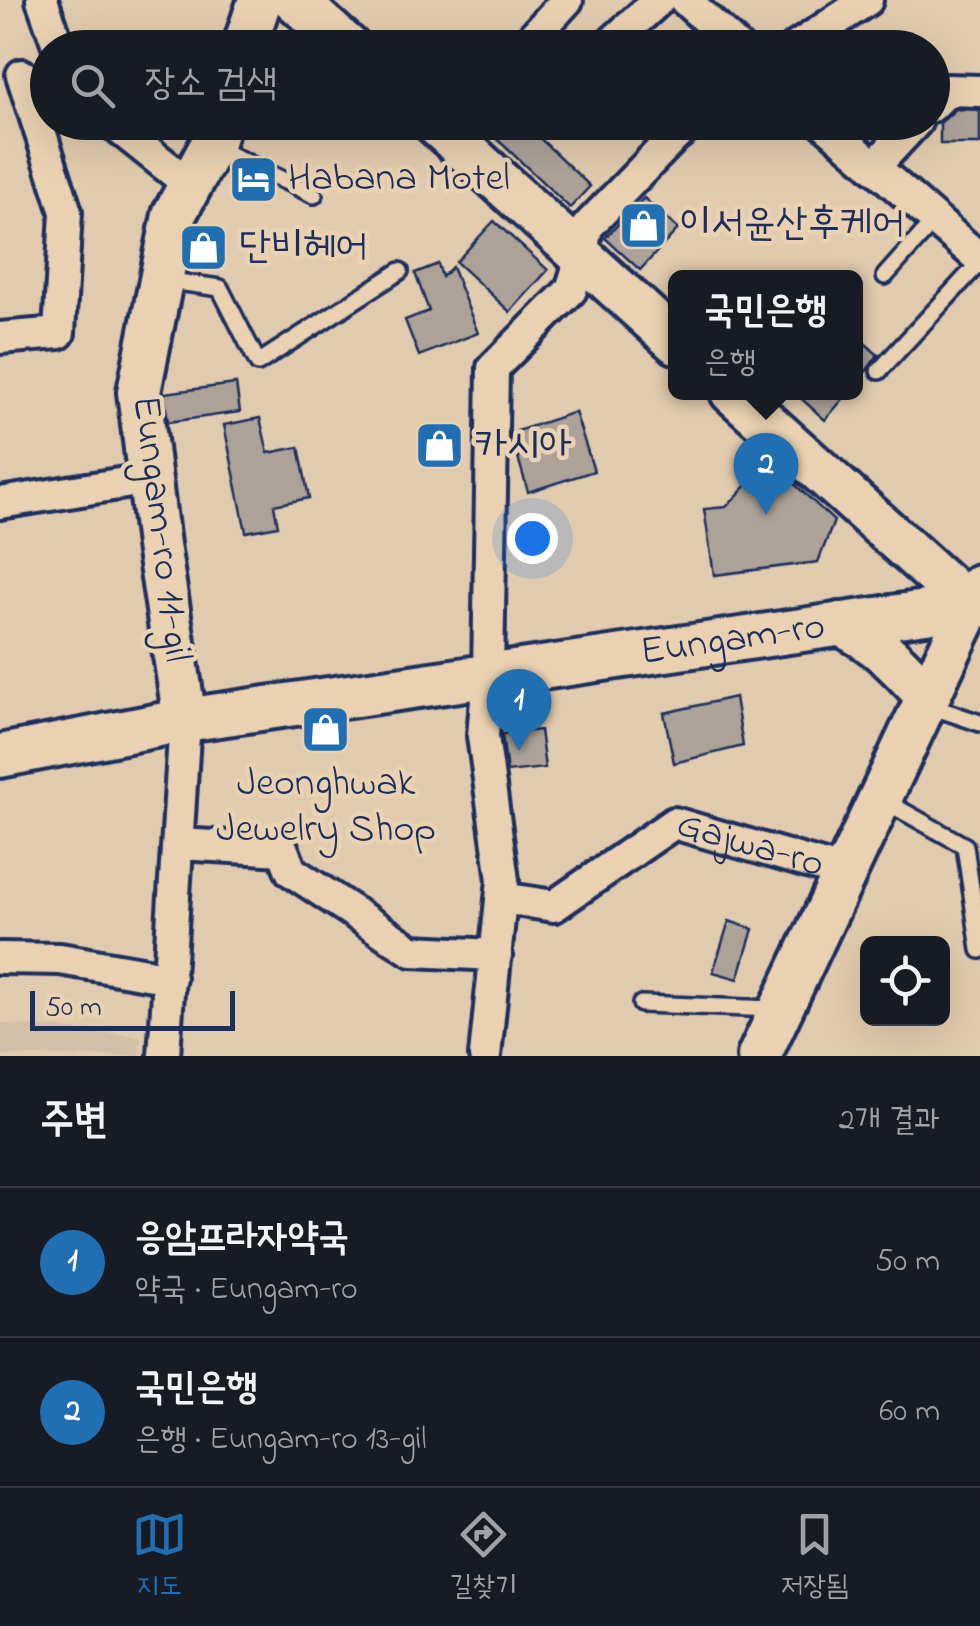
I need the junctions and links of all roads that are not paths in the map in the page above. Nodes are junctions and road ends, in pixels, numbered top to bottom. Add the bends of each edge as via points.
1 (42, 0) edge
2 (260, 0) edge
3 (295, 0) edge
4 (567, 0) edge
5 (660, 0) edge
6 (686, 0) edge
7 (867, 0) edge
8 (53, 30) edge
9 (250, 30) edge
10 (329, 30) edge
11 (540, 30) edge
12 (626, 30) edge
13 (718, 30) edge
14 (822, 30) edge
15 (950, 90) edge
16 (980, 91) edge
17 (43, 140) edge
18 (134, 140) edge
19 (213, 140) edge
20 (226, 140) edge
21 (459, 140) edge
22 (671, 140) edge
23 (843, 140) edge
24 (899, 140) edge
25 (874, 167) junction
26 (190, 185) junction
27 (314, 195) dead end
28 (935, 220) junction
29 (581, 258) junction
30 (980, 260) edge
31 (400, 271) dead end
32 (885, 276) dead end
33 (161, 280) junction
34 (668, 335) edge
35 (0, 338) edge
36 (879, 370) dead end
37 (741, 400) edge
38 (150, 479) junction
39 (0, 503) edge
40 (977, 599) edge
41 (840, 624) junction
42 (488, 676) junction
43 (926, 701) junction
44 (184, 720) junction
45 (980, 723) edge
46 (0, 756) edge
47 (880, 798) junction
48 (178, 844) junction
49 (844, 873) junction
50 (502, 898) junction
51 (980, 950) edge
52 (496, 954) junction
53 (0, 958) edge
54 (170, 978) junction
55 (641, 1004) dead end
56 (781, 1009) junction
57 (164, 1056) edge
58 (485, 1056) edge
59 (759, 1056) edge

1 - 8 street
2 - 9 main road
3 - 10 main road
4 - 11 street
5 - 12 street
6 - 13 street
7 - 14 street
15 - 16 street
17 - 35 street via 66,212 59,333
18 - 26 street
19 - 26 main road, Eungam-ro 11-gil
20 - 27 lane
21 - 29 main road
22 - 29 street via 587,227
23 - 25 street
24 - 25 street
25 - 28 street
26 - 33 main road, Eungam-ro 11-gil via 174,215
28 - 30 street
28 - 32 lane
29 - 34 main road
29 - 42 street via 571,290 493,368
30 - 36 lane
31 - 33 lane via 258,363 220,288
33 - 38 main road, Eungam-ro 11-gil via 139,392
37 - 40 main road
38 - 39 street
38 - 44 main road, Eungam-ro 11-gil
40 - 41 main road, Eungam-ro
40 - 43 main road, Gajwa-ro
41 - 42 main road, Eungam-ro
41 - 43 main road via 887,652
42 - 44 main road, Eungam-ro
42 - 50 street via 483,736
43 - 45 lane
43 - 47 main road, Gajwa-ro
44 - 46 main road, Eungam-ro
44 - 48 street
47 - 49 main road, Gajwa-ro
47 - 51 lane via 965,846
48 - 52 street via 283,850 292,871 412,950
48 - 54 street
49 - 50 street, Gajwa-ro via 674,823 554,906
49 - 56 main road, Gajwa-ro
50 - 52 street
52 - 58 street
53 - 54 street via 60,958
54 - 57 street
55 - 56 lane
56 - 59 main road, Gajwa-ro

